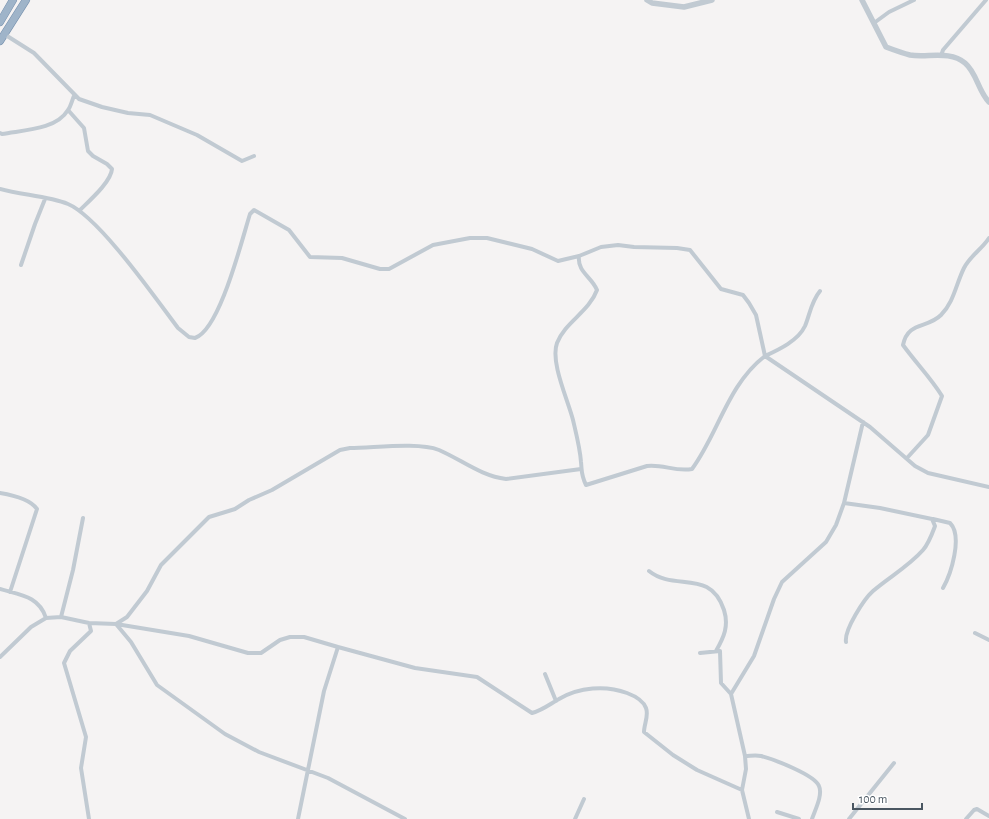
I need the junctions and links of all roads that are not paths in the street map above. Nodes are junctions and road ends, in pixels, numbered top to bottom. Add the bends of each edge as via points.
1 (14, 0) edge
2 (26, 0) edge
3 (647, 0) edge
4 (712, 0) edge
5 (862, 0) edge
6 (914, 0) edge
7 (986, 0) edge
8 (0, 22) edge
9 (874, 23) junction
10 (4, 34) junction
11 (0, 41) edge
12 (941, 56) junction
13 (74, 96) junction
14 (989, 102) edge
15 (68, 110) junction
16 (0, 133) edge
17 (254, 156) dead end
18 (0, 189) edge
19 (45, 199) junction
20 (80, 210) junction
21 (989, 238) edge
22 (579, 256) junction
23 (21, 265) dead end
24 (820, 291) dead end
25 (764, 356) junction
26 (863, 422) junction
27 (907, 458) junction
28 (581, 470) junction
29 (989, 487) edge
30 (0, 493) edge
31 (844, 503) junction
32 (83, 518) dead end
33 (932, 519) junction
34 (649, 571) dead end
35 (943, 588) dead end
36 (0, 589) edge
37 (10, 592) junction
38 (61, 617) junction
39 (46, 618) junction
40 (89, 623) junction
41 (116, 624) junction
42 (975, 633) dead end
43 (989, 640) edge
44 (846, 642) dead end
45 (338, 647) junction
46 (716, 651) junction
47 (700, 653) dead end
48 (0, 657) edge
49 (545, 674) dead end
50 (731, 694) junction
51 (556, 701) junction
52 (745, 756) junction
53 (894, 763) dead end
54 (308, 770) junction
55 (742, 790) junction
56 (584, 799) dead end
57 (778, 812) dead end
58 (989, 816) edge
59 (789, 817) edge
60 (89, 819) edge
61 (298, 819) edge
62 (405, 819) edge
63 (575, 819) edge
64 (749, 819) edge
65 (799, 819) edge
66 (812, 819) edge
67 (849, 819) edge
68 (966, 819) edge

1 - 8 highway
2 - 10 highway
3 - 4 street via 652,3 684,7
5 - 9 street
6 - 9 street via 889,12
7 - 12 street via 943,50
9 - 12 street via 886,48 910,55
10 - 11 highway
10 - 13 street via 34,53
12 - 14 street via 949,56 964,62 972,71 982,95
13 - 15 street
13 - 17 street via 102,107 137,115 150,115 197,135 242,161
15 - 16 street via 51,124
15 - 20 street via 84,128 88,151 112,169 101,188
18 - 19 street
19 - 20 street via 68,204
19 - 23 street
20 - 22 street via 112,244 178,328 189,337 195,338 206,330 220,307 250,214 254,210 289,230 310,257 342,258 380,269 389,269 433,246 470,238 488,238 517,245 558,261
21 - 27 street via 968,262 950,303 940,316 909,330 905,337 903,345 917,365 934,382 942,396 928,435
22 - 25 street via 601,247 618,245 690,250 721,289 743,295 749,303 756,315
22 - 28 street via 578,264 581,270 597,290 590,305 564,332 555,351 573,419 582,462
24 - 25 street via 814,299 804,328 791,341
25 - 26 street
25 - 28 street via 746,375 723,411 702,456 692,469 673,470 653,465 586,485
26 - 27 street
26 - 31 street
27 - 29 street via 928,473
28 - 41 street via 506,479 495,478 438,450 426,447 340,450 235,509 209,517 161,565 147,591 127,618
30 - 37 street via 34,504 37,509
31 - 33 street
31 - 50 street via 826,542 782,582 754,656
32 - 38 street
33 - 35 street via 950,523 956,534 956,549 949,579
33 - 44 street via 935,526 923,550 907,566 872,592 850,625 845,637
34 - 46 street via 670,580 704,584 715,593 725,614 726,627
36 - 37 street
37 - 39 street via 36,601 43,608
38 - 39 street
38 - 40 street
39 - 48 street via 31,627
40 - 41 street
40 - 60 street via 91,631 70,651 64,664 86,737 81,768
41 - 45 street via 189,636 248,653 261,652 290,637 304,637
41 - 54 street via 131,642 157,685 225,734 259,752
42 - 43 street
45 - 51 street via 415,668 477,677 532,713
45 - 54 street via 324,691
46 - 47 street
46 - 50 street via 720,651 721,683
49 - 51 street
50 - 52 street
51 - 55 street via 578,692 602,687 618,689 633,695 640,699 646,708 644,732 697,770
52 - 55 street via 746,769
52 - 66 street via 760,756 810,776 819,785 820,793
53 - 67 street
54 - 61 street
54 - 62 street
55 - 64 street
56 - 63 street
57 - 59 street
58 - 68 street via 977,809
59 - 65 street

